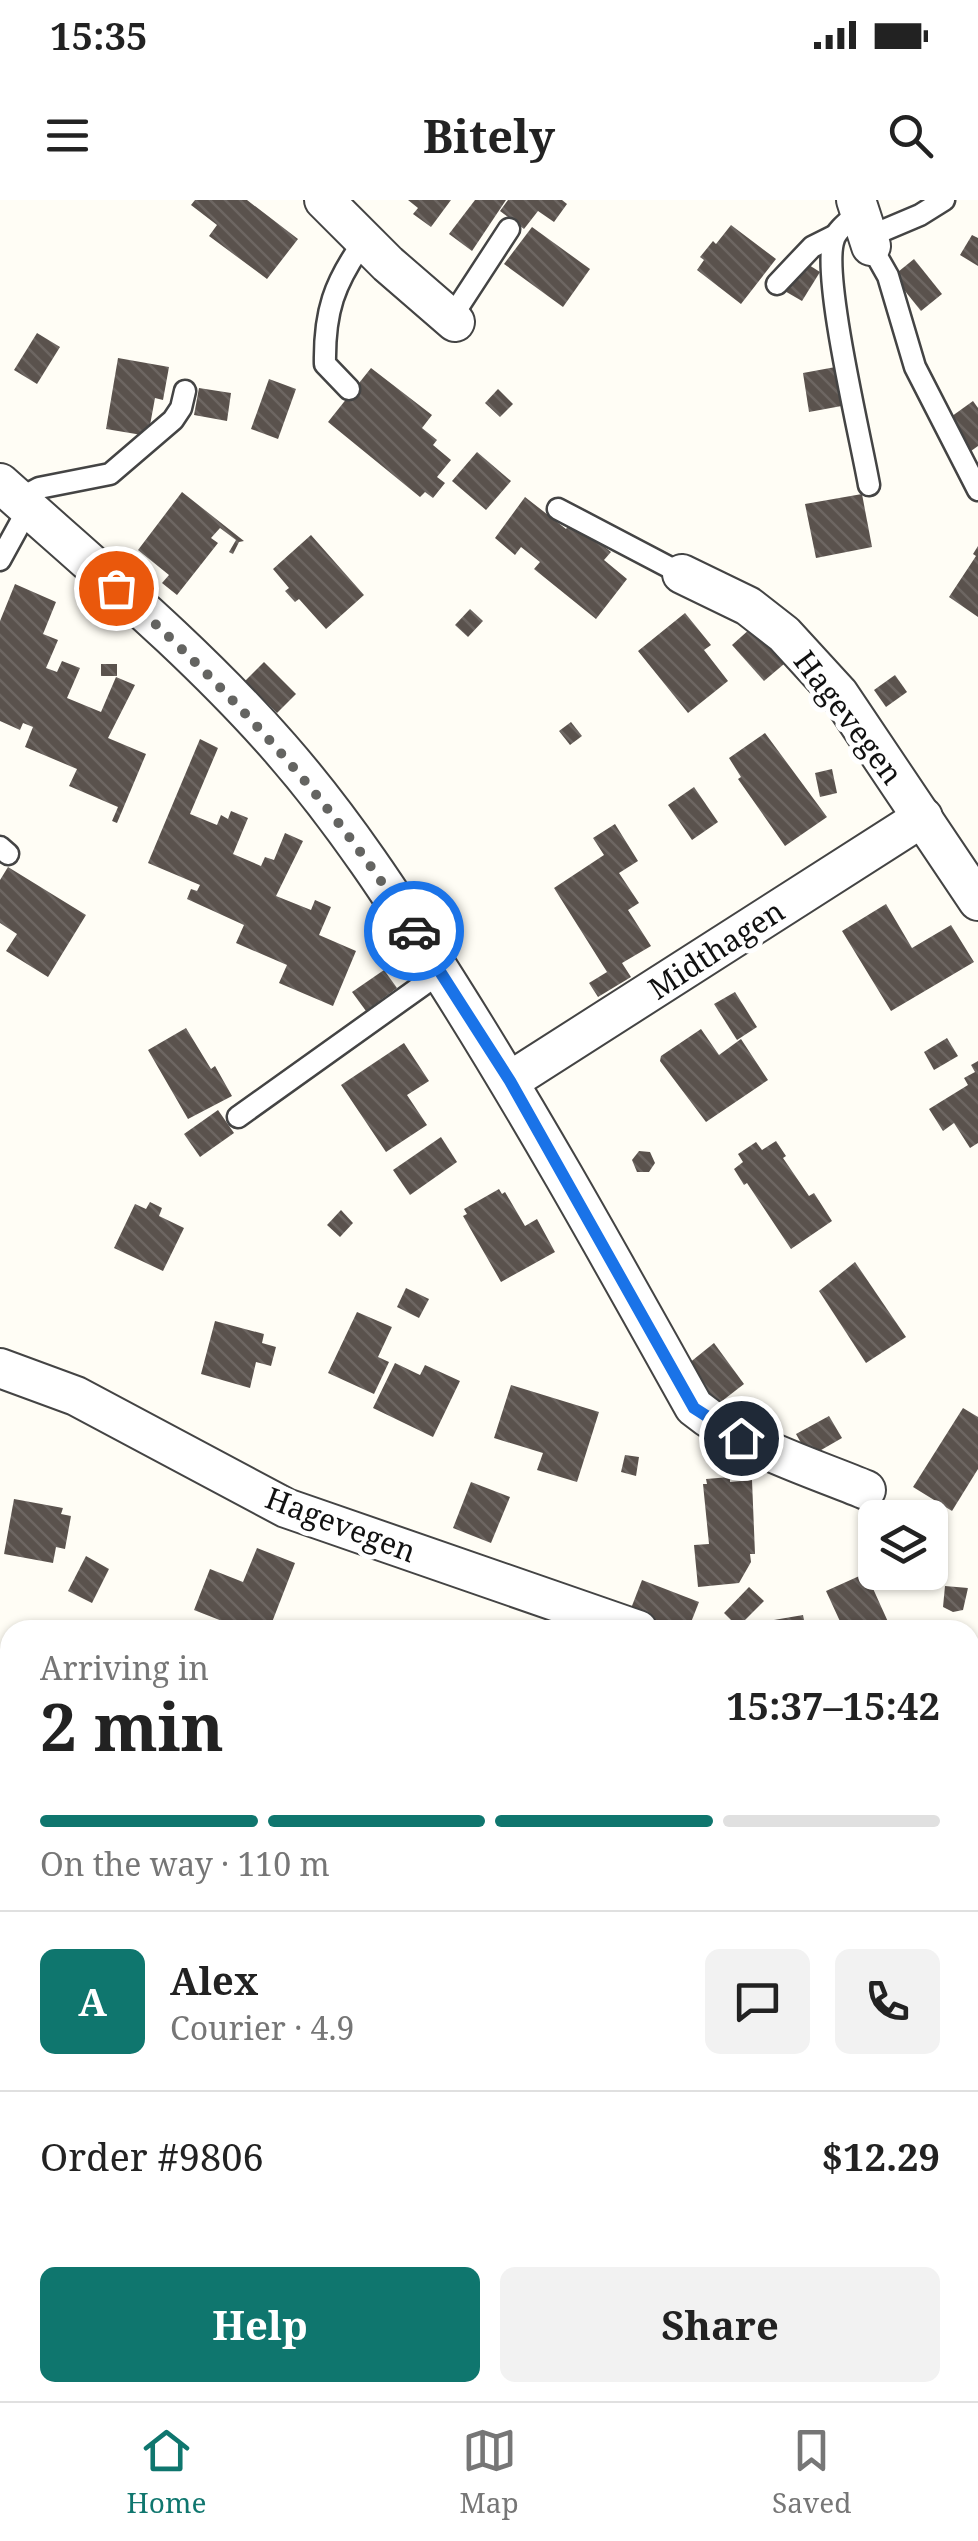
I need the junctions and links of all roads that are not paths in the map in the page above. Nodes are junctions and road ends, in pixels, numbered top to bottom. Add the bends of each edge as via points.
1 (324, 200) edge
2 (944, 200) edge
3 (858, 226) edge
4 (510, 229) dead end
5 (364, 241) junction
6 (778, 284) dead end
7 (453, 320) joint
8 (349, 389) dead end
9 (184, 391) dead end
10 (870, 485) dead end
11 (978, 490) edge
12 (15, 497) edge
13 (558, 509) dead end
14 (0, 560) edge
15 (682, 574) joint
16 (923, 816) junction
17 (978, 902) edge
18 (440, 972) junction
19 (510, 1081) junction
20 (238, 1117) dead end
21 (0, 1368) edge
22 (866, 1490) dead end
23 (564, 1618) edge

1 - 5 street
2 - 3 lane via 920,215
3 - 6 lane via 812,247
3 - 10 lane via 832,254
3 - 11 lane via 888,276 915,367
4 - 7 lane
5 - 7 street
5 - 8 lane via 328,307 324,336 325,364
9 - 12 lane via 173,420 110,474
12 - 14 lane
12 - 18 street via 280,748 383,880
13 - 15 lane
15 - 16 street, Hagevegen via 748,606 784,634 839,694
16 - 17 street, Hagevegen
16 - 19 street, Midthagen
18 - 19 street
18 - 20 lane
19 - 22 street via 694,1408 741,1438
21 - 23 street, Hagevegen via 76,1396 286,1508

